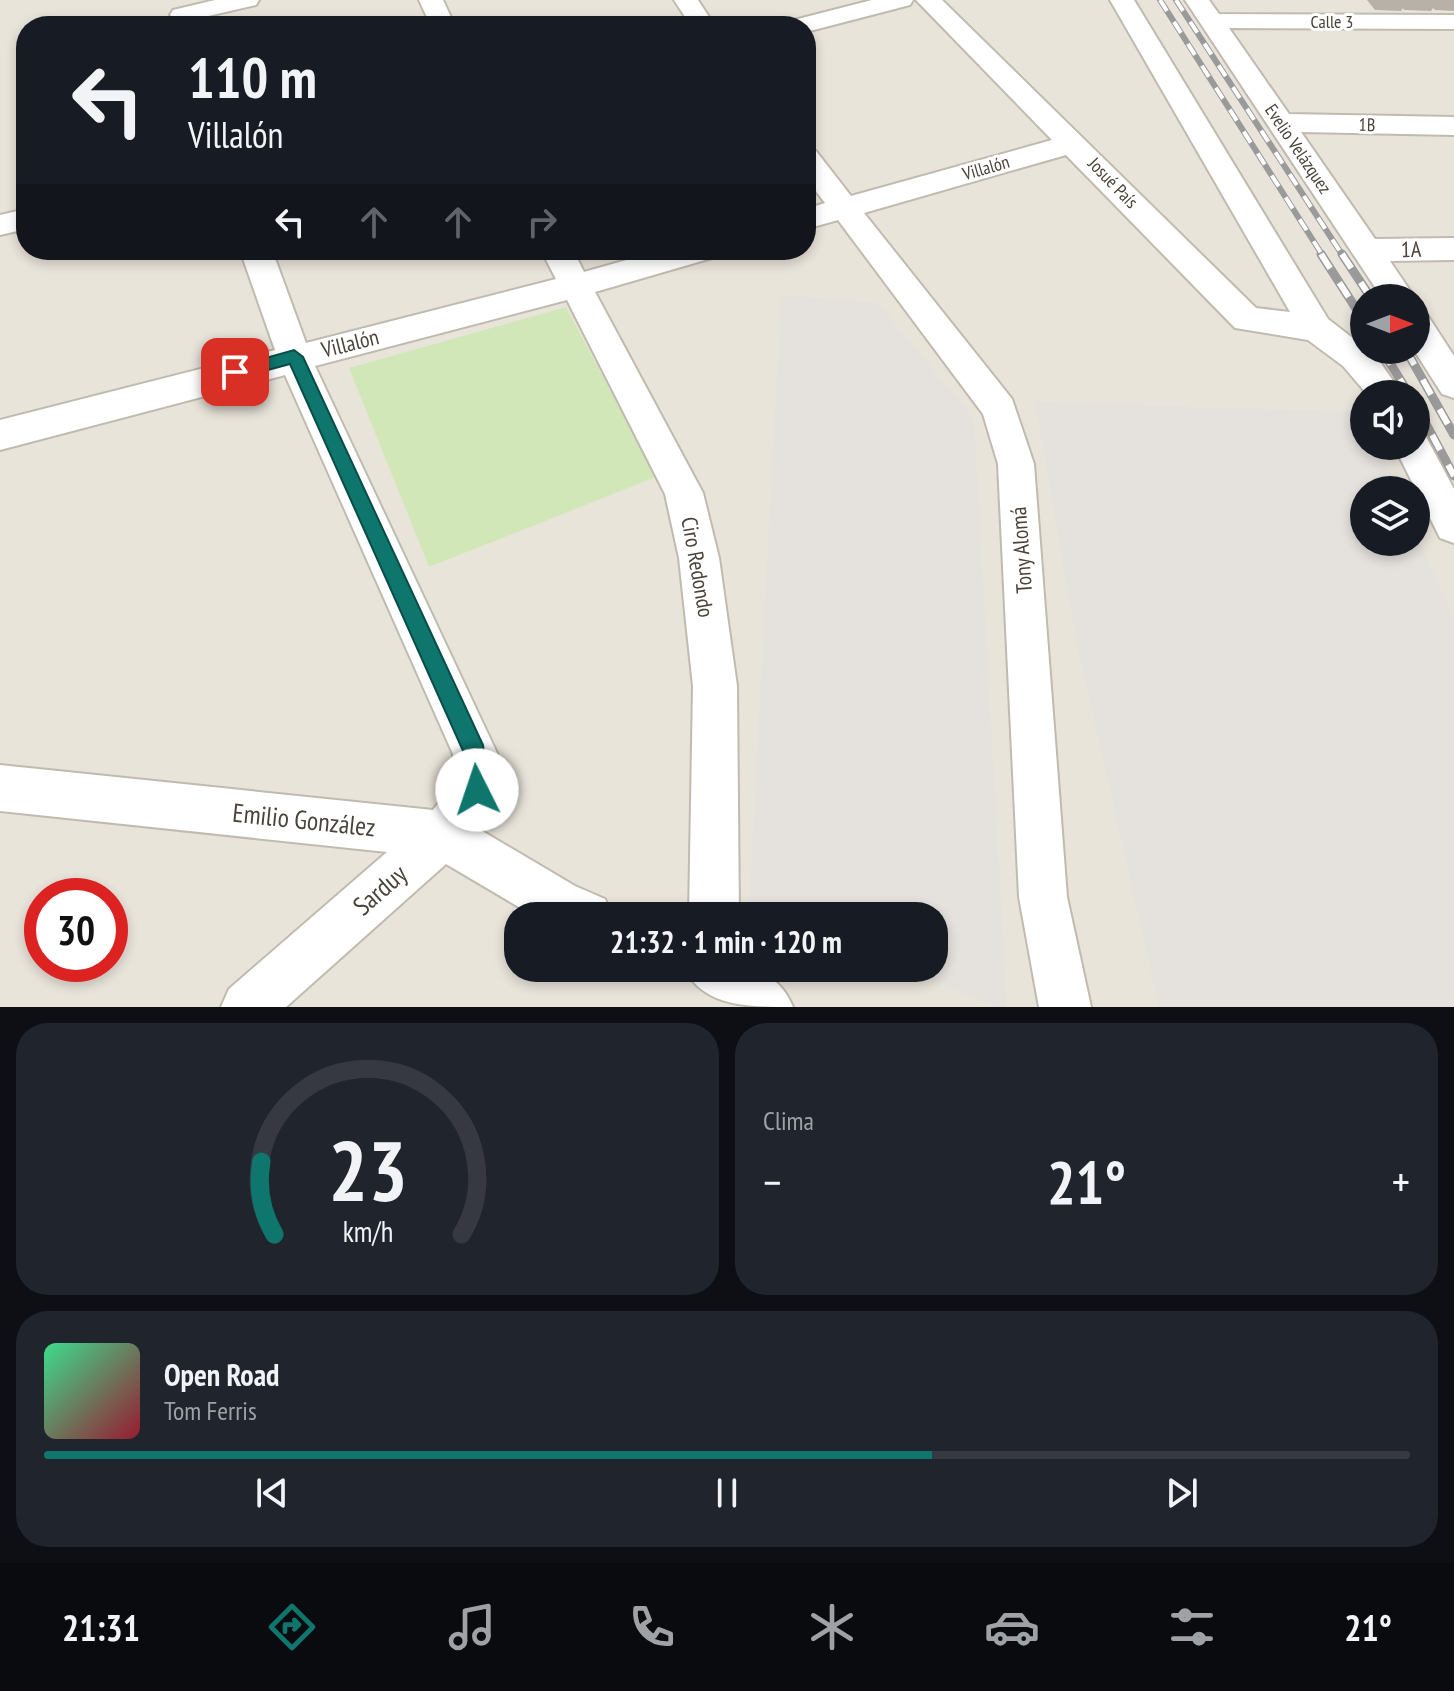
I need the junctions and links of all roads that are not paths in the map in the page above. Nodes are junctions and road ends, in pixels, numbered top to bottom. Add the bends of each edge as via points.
1 (247, 0) edge
2 (901, 0) edge
3 (928, 0) edge
4 (1122, 0) edge
5 (1204, 11) edge
6 (182, 14) edge
7 (816, 22) edge
8 (1454, 22) edge
9 (1281, 123) junction
10 (1454, 126) edge
11 (1074, 143) junction
12 (816, 170) edge
13 (846, 208) junction
14 (816, 216) edge
15 (1454, 249) edge
16 (1368, 250) junction
17 (260, 260) edge
18 (562, 260) edge
19 (666, 260) edge
20 (1390, 284) edge
21 (575, 286) junction
22 (1316, 328) junction
23 (1430, 347) edge
24 (294, 357) junction
25 (1377, 380) edge
26 (1454, 384) edge
27 (0, 435) edge
28 (1419, 460) edge
29 (1454, 526) edge
30 (0, 788) edge
31 (443, 835) junction
32 (556, 902) edge
33 (714, 902) edge
34 (731, 982) edge
35 (247, 1007) edge
36 (767, 1007) edge
37 (1065, 1007) edge

1 - 6 street
2 - 7 street
3 - 11 street, Josué País
4 - 22 street
5 - 8 street, Calle 3
5 - 9 street, Evelio Velázquez
9 - 10 street, 1B
9 - 16 street, Evelio Velázquez
11 - 13 street, Villalón
11 - 22 street, Josué País via 1247,319
12 - 13 street, Tony Alomá
13 - 14 street, Villalón
13 - 37 street, Tony Alomá via 999,409 1016,464 1043,897
15 - 16 street, 1A
16 - 20 street, Evelio Velázquez
17 - 24 street
18 - 21 street, Ciro Redondo
19 - 21 street, Villalón
21 - 24 street, Villalón
21 - 33 street, Ciro Redondo via 684,493 699,558 715,686
22 - 25 street via 1346,347
23 - 26 street
24 - 27 street, Villalón
24 - 31 street, Sarduy via 475,753 477,790
28 - 29 street
30 - 31 street, Emilio González
31 - 32 street, Emilio González
31 - 35 street, Sarduy
34 - 36 street

